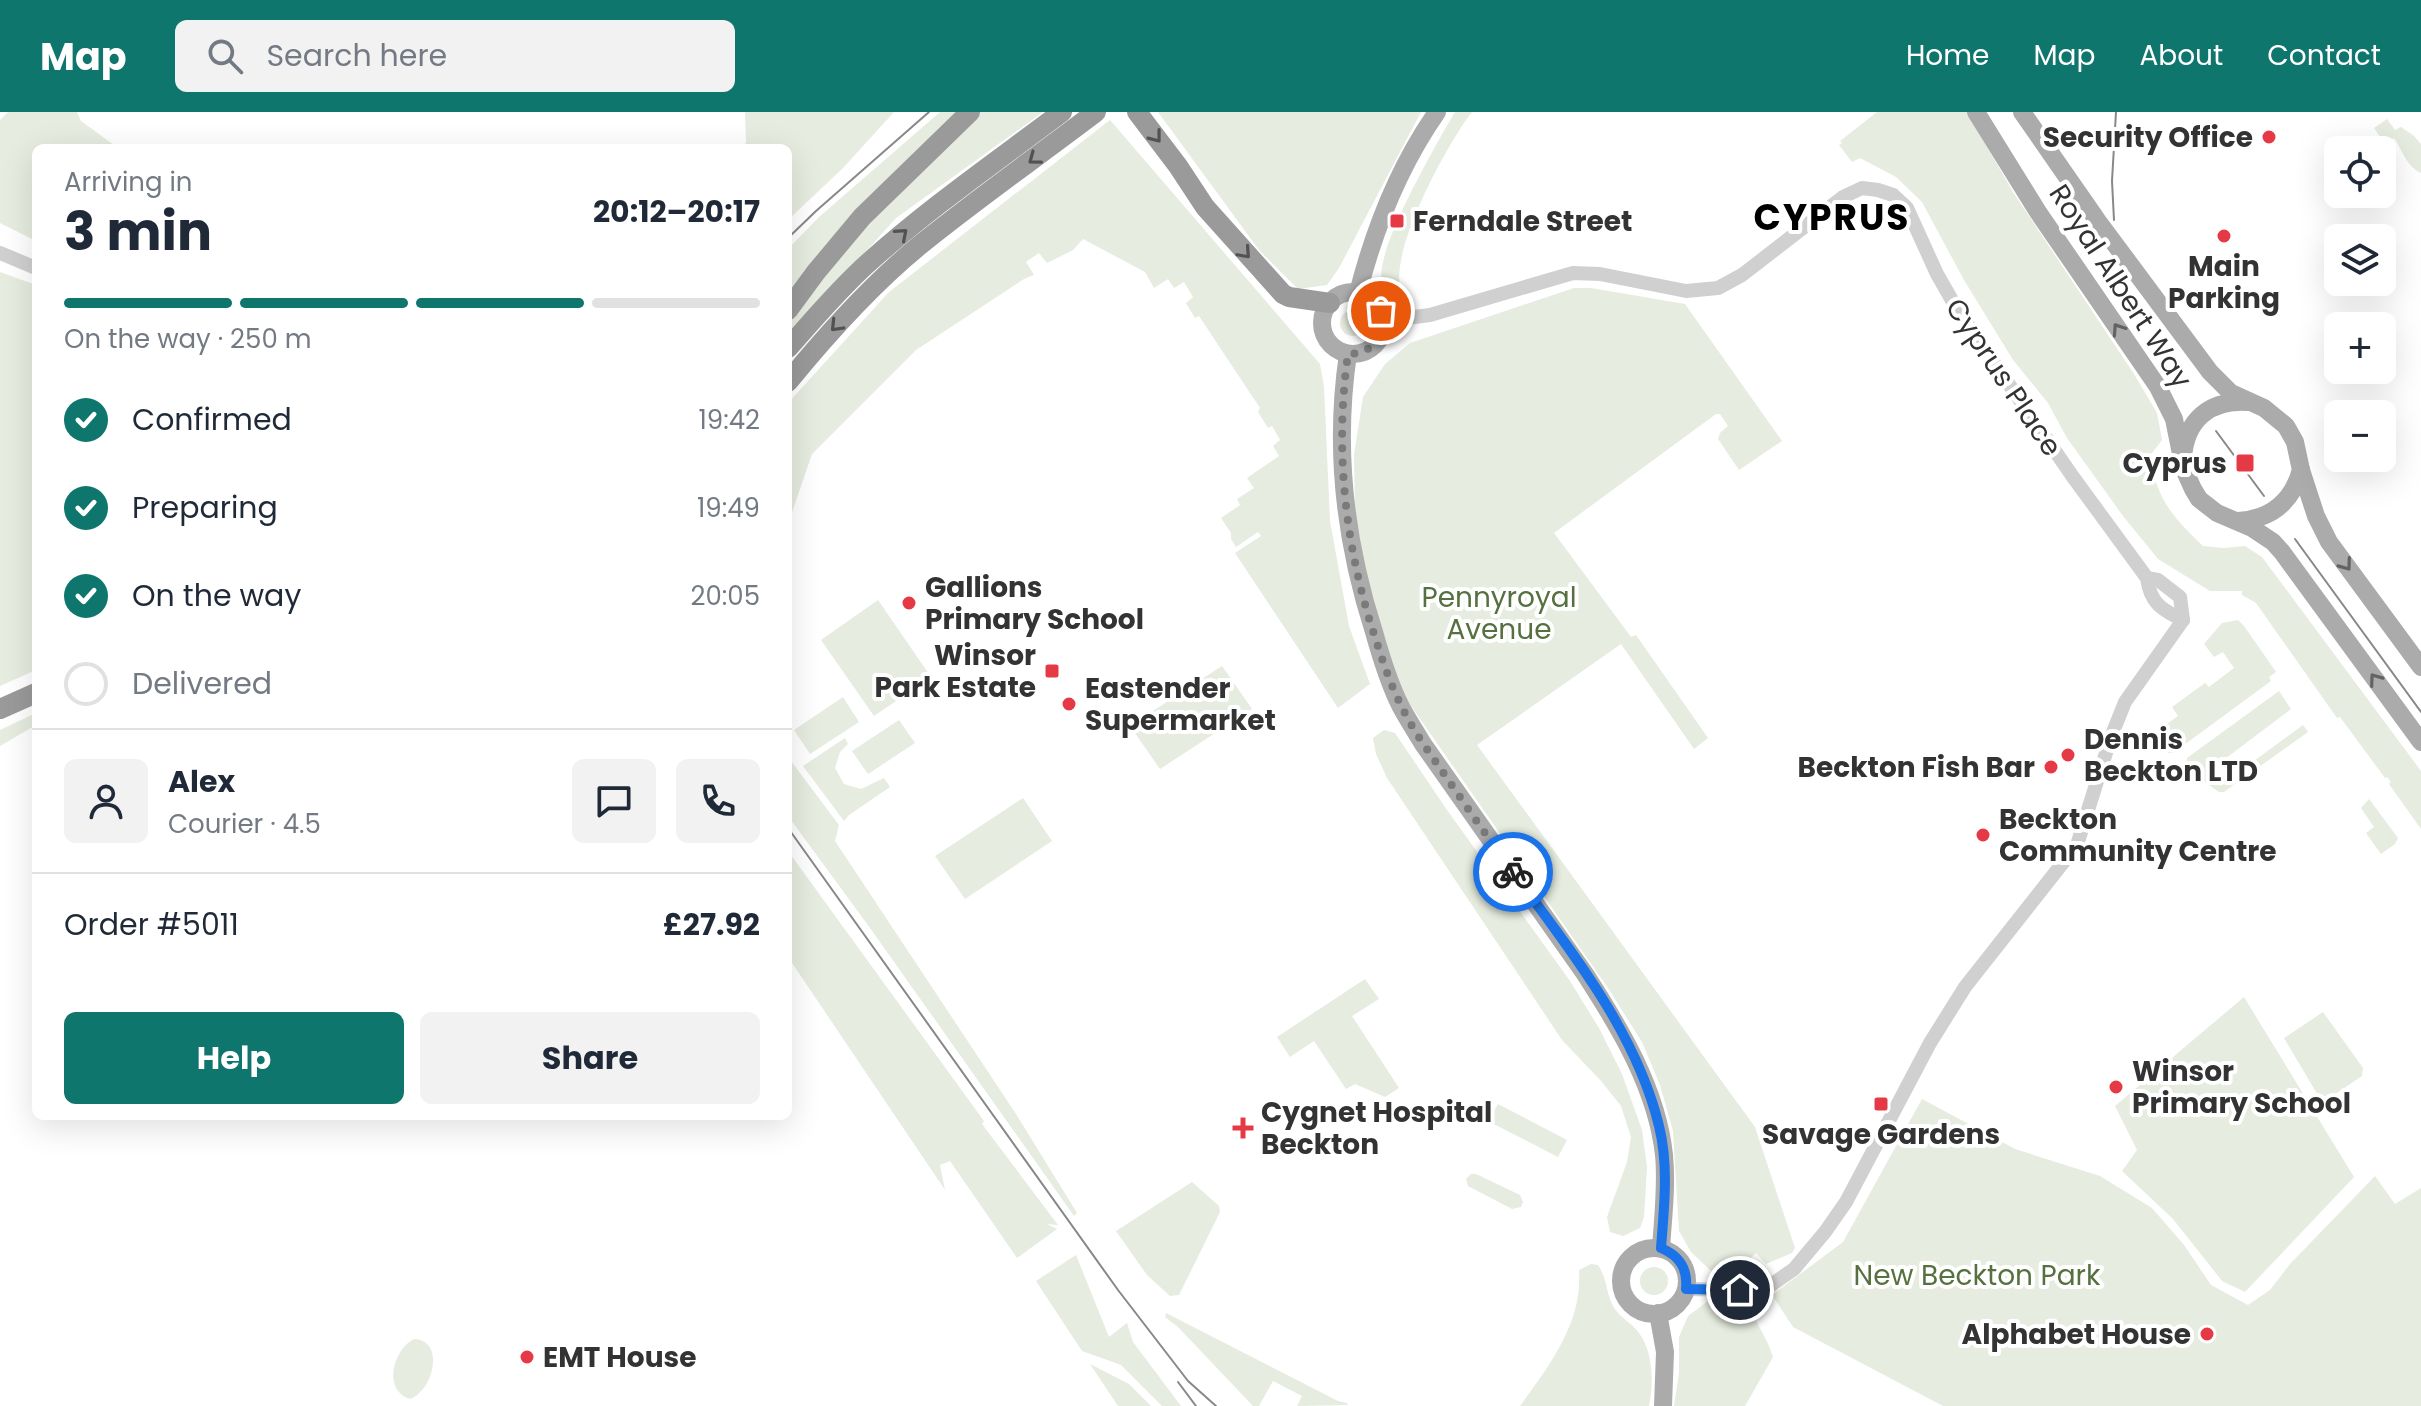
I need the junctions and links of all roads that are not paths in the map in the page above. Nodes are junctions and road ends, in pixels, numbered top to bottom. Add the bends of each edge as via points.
1 (970, 112) edge
2 (1062, 112) edge
3 (1096, 112) edge
4 (1137, 112) edge
5 (1437, 112) edge
6 (1976, 112) edge
7 (2022, 112) edge
8 (1, 252) edge
9 (32, 266) edge
10 (1358, 293) junction
11 (1330, 303) junction
12 (792, 305) edge
13 (1384, 321) junction
14 (792, 344) edge
15 (1348, 354) junction
16 (792, 377) edge
17 (2247, 402) junction
18 (2183, 457) junction
19 (2301, 470) junction
20 (2245, 525) junction
21 (2147, 578) junction
22 (2183, 620) junction
23 (2421, 667) edge
24 (32, 695) edge
25 (0, 709) edge
26 (2421, 742) edge
27 (1661, 1248) junction
28 (1686, 1289) junction
29 (1658, 1313) junction
30 (1663, 1406) edge

1 - 12 highway via 845,237
14 -> 2 highway via 902,234
3 -> 16 highway via 919,246 822,340
4 -> 11 highway via 1205,207 1283,294
5 - 10 main road via 1393,194
18 -> 6 main road, Royal Albert Way via 2174,419 2158,387
7 - 17 main road, Royal Albert Way via 2220,383
8 - 9 street
10 - 11 main road via 1343,294
10 - 13 main road via 1376,303
11 - 15 main road via 1323,315 1325,337
13 - 15 main road via 1377,342
13 - 21 street, Cyprus Place via 1430,315 1573,273 1686,291 1718,288 1843,197 1862,188 1893,195 1907,208 1957,309
15 - 27 main road via 1345,499 1358,579 1378,646 1401,707 1423,744 1585,974 1635,1062 1664,1155
17 - 18 main road, bridge via 2207,410 2189,431
17 - 19 main road, Royal Albert Way via 2286,426
18 - 20 main road, Royal Albert Way via 2199,499
19 - 20 main road, bridge via 2290,497 2279,508
19 -> 23 main road, Royal Albert Way via 2329,542
26 -> 20 main road, Royal Albert Way via 2282,552
21 - 22 street, Cyprus Place via 2161,609
21 - 22 street, Cyprus Place via 2180,597
22 - 28 street via 2125,702 2077,845 1965,987 1825,1232 1794,1269 1771,1285
24 - 25 highway
27 - 28 main road via 1679,1259
27 - 29 main road via 1632,1256 1621,1275 1626,1299 1646,1313
28 - 29 main road via 1676,1305
29 - 30 main road via 1665,1352

